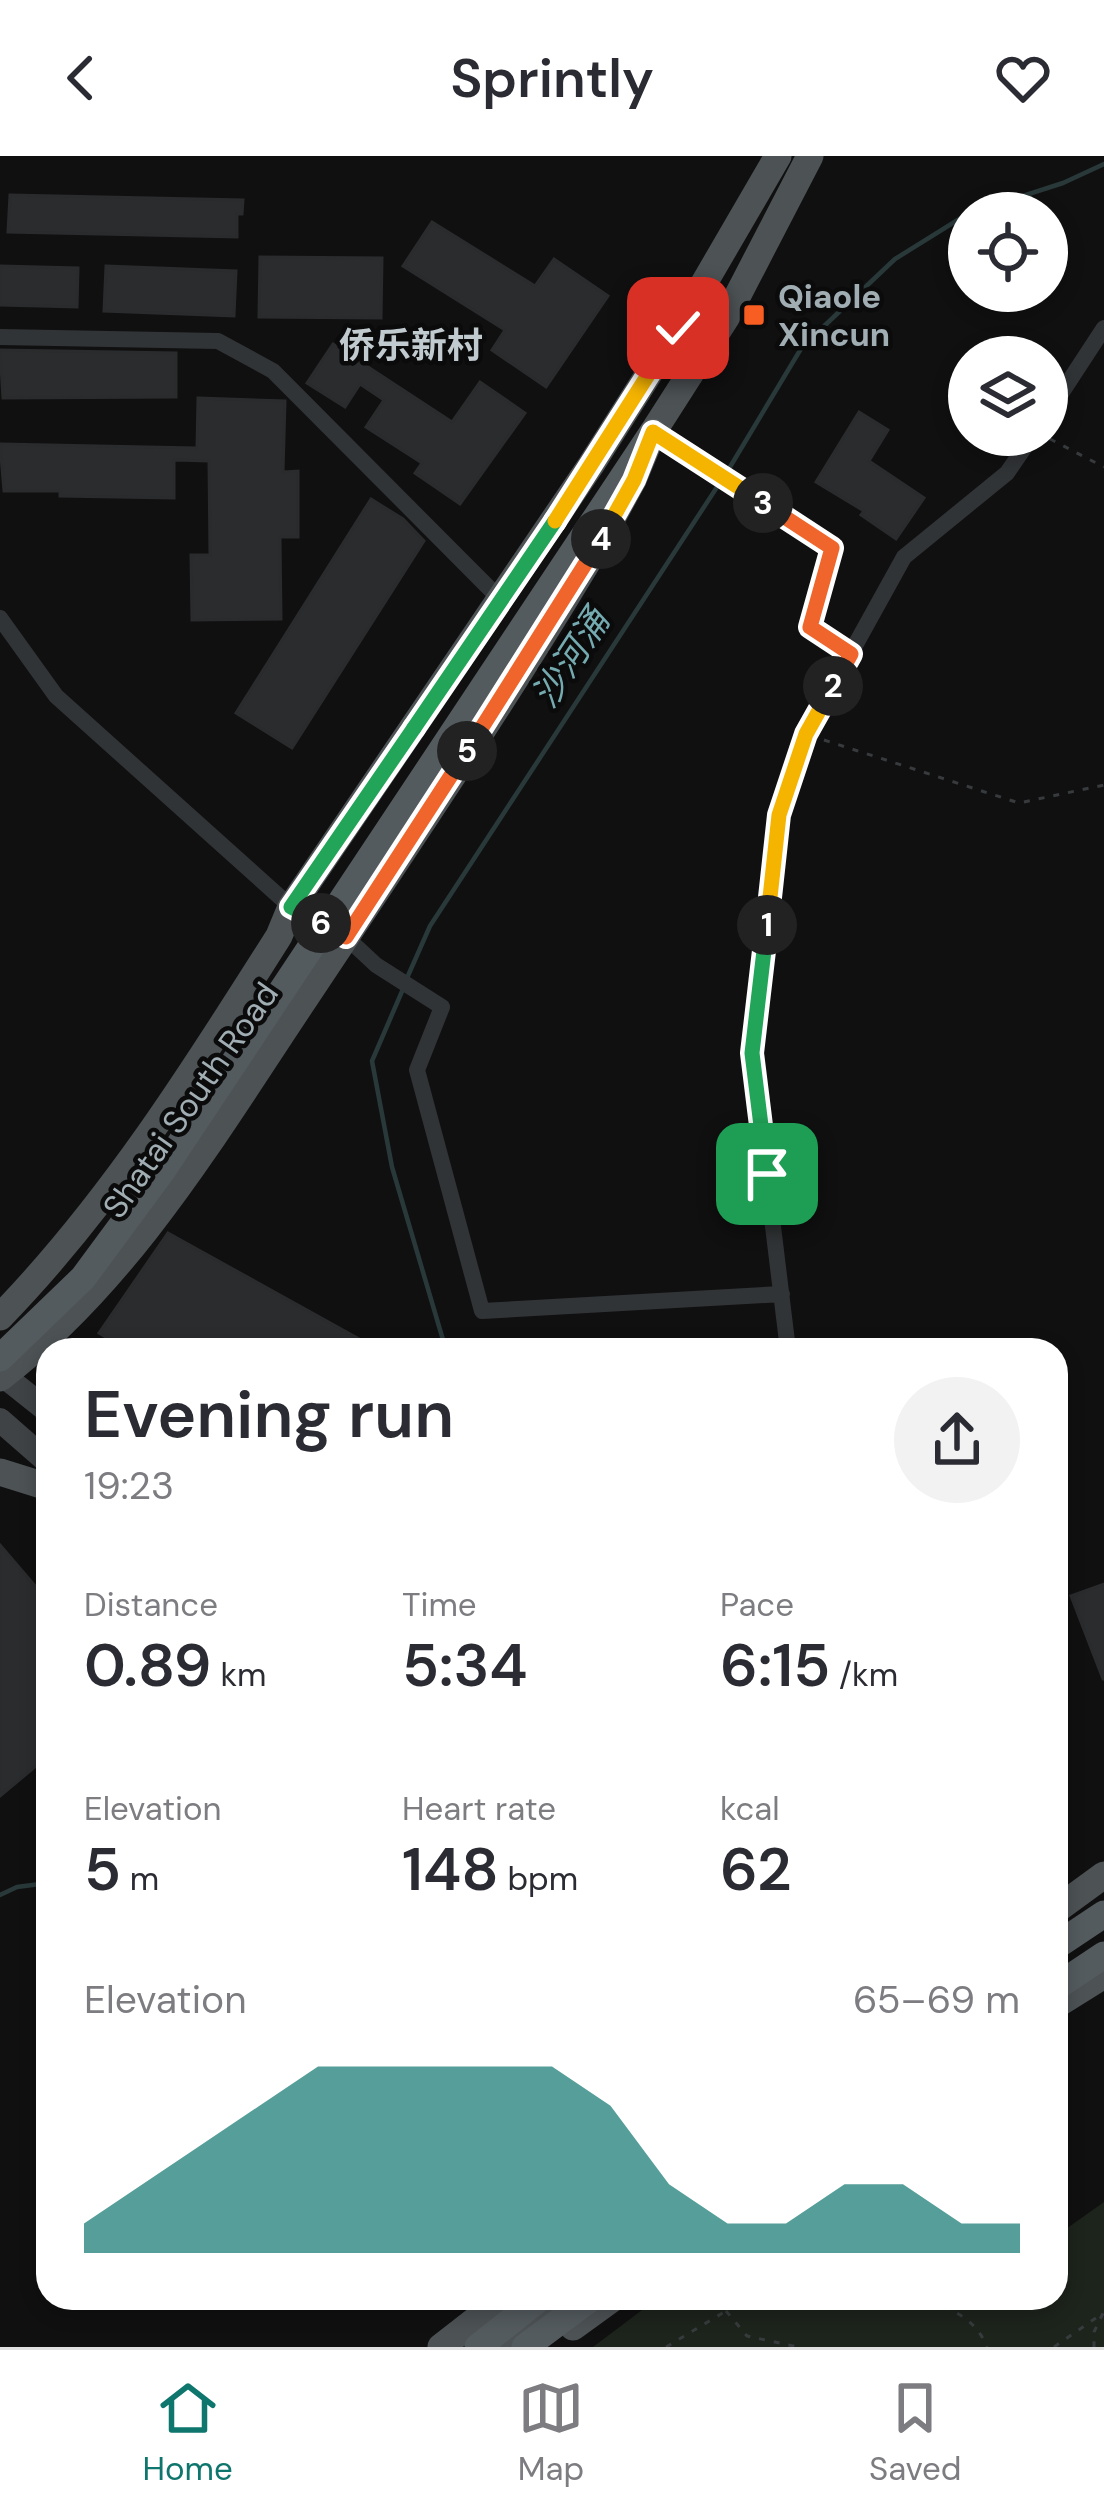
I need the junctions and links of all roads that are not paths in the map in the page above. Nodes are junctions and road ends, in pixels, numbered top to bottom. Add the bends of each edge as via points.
1 (778, 156) edge
2 (810, 156) edge
3 (1104, 328) edge
4 (0, 337) edge
5 (1068, 383) edge
6 (653, 432) junction
7 (1018, 456) edge
8 (493, 592) dead end
9 (0, 618) edge
10 (851, 654) junction
11 (291, 907) junction
12 (346, 937) junction
13 (782, 1294) junction
14 (78, 1308) junction
15 (0, 1317) edge
16 (41, 1338) edge
17 (72, 1338) edge
18 (787, 1338) edge
19 (36, 1342) edge
20 (1, 1371) edge
21 (36, 1402) edge
22 (0, 1420) edge
23 (36, 1452) edge
24 (0, 1472) edge
25 (36, 1483) edge
26 (1104, 1875) edge
27 (1068, 1901) edge
28 (1101, 1916) edge
29 (1068, 1938) edge
30 (1104, 1955) edge
31 (1104, 1975) edge
32 (1068, 1979) edge
33 (1068, 1998) edge
34 (489, 2310) edge
35 (526, 2310) edge
36 (549, 2310) edge
37 (575, 2310) edge
38 (597, 2310) edge
39 (441, 2347) edge
40 (478, 2347) edge
41 (502, 2347) edge
42 (525, 2347) edge
43 (545, 2347) edge

1 - 11 main road, Shatai South Road via 611,434
2 - 6 main road, Shatai South Road via 726,318
3 - 5 street
4 - 8 street via 218,341 273,371
6 - 10 street via 832,548 810,627
6 - 12 main road, Shatai South Road via 572,587
6 - 20 highway via 186,1135 113,1239
7 - 10 street via 904,557
9 - 11 street via 56,696
10 - 13 street via 806,734 779,815 752,1053
11 - 12 street
11 - 15 main road, Shatai South Road via 110,1189
12 - 13 street via 442,1007 417,1070 482,1311
12 - 14 main road, Shatai South Road via 163,1206
13 - 18 street
14 - 16 main road, Shatai South Road
14 - 17 main road
19 - 20 main road, Shatai South Road
20 - 21 main road
22 - 23 main road
24 - 25 main road
26 - 27 main road
28 - 29 highway
30 - 32 highway
31 - 33 main road
34 - 39 main road
35 - 40 highway
36 - 41 main road
37 - 42 highway
38 - 43 main road

